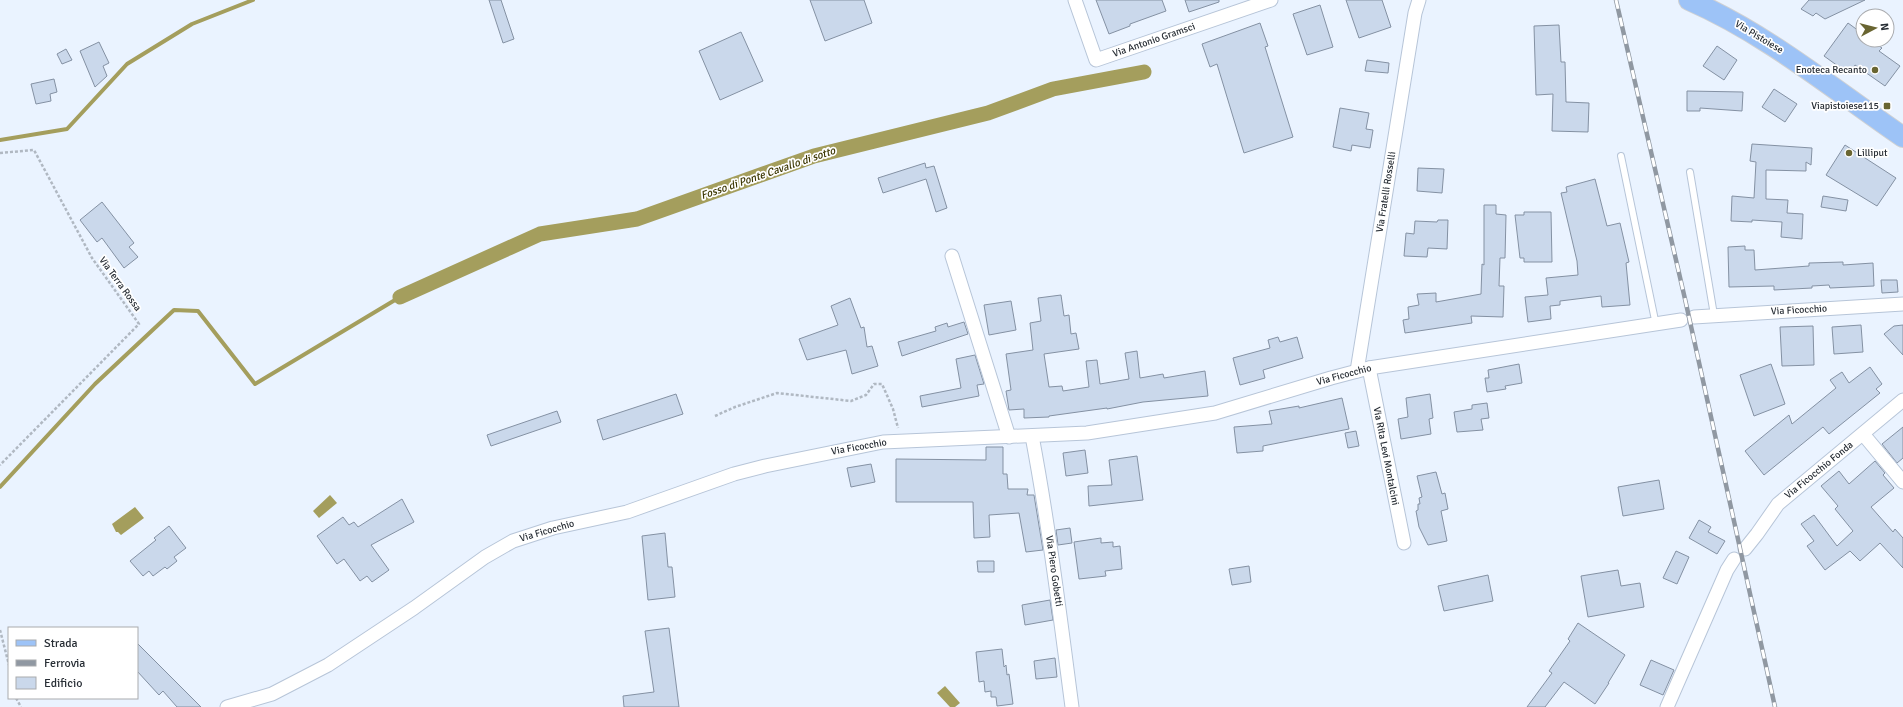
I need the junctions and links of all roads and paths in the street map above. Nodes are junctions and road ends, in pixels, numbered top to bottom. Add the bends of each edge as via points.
1 (1075, 0) edge
2 (1271, 0) edge
3 (1420, 0) edge
4 (1690, 0) edge
5 (1415, 6) edge
6 (1903, 137) edge
7 (0, 153) edge
8 (1621, 156) dead end
9 (1690, 172) dead end
10 (952, 256) dead end
11 (1903, 304) edge
12 (1714, 315) junction
13 (1694, 317) dead end
14 (1681, 320) dead end
15 (1656, 324) junction
16 (1363, 369) junction
17 (1903, 400) edge
18 (715, 416) dead end
19 (1863, 434) junction
20 (1032, 436) junction
21 (1009, 437) junction
22 (902, 440) junction
23 (0, 465) edge
24 (1903, 482) edge
25 (1404, 543) dead end
26 (1745, 549) dead end
27 (1734, 559) dead end
28 (0, 630) edge
29 (8, 661) edge
30 (227, 707) edge
31 (1072, 707) edge
32 (1667, 707) edge

1 - 2 street, Via Antonio Gramsci via 1096,60
3 - 5 street, Via Fratelli Rosselli
4 - 6 main road, Via Pistoiese via 1718,13 1783,52
5 - 16 street, Via Fratelli Rosselli
7 - 23 path, Via Terra Rossa via 34,150 92,258 139,324
8 - 15 lane
9 - 12 lane
10 - 21 street
11 - 12 street, Via Ficocchio
12 - 13 street, Via Ficocchio
14 - 15 street, Via Ficocchio
15 - 16 street, Via Ficocchio
16 - 20 street, Via Ficocchio via 1215,413 1087,433
16 - 25 street, Via Rita Levi Montalcini
17 - 19 street, Via Ficocchio Fonda
18 - 22 path, Via Ficocchio via 777,393 851,401 866,395 874,384 882,384
19 - 24 street
19 - 26 street, Via Ficocchio Fonda via 1778,504
20 - 21 street, Via Ficocchio
20 - 31 street, Via Piero Gobetti via 1053,556
21 - 22 street, Via Ficocchio
22 - 30 street, Via Ficocchio via 872,443 765,466 714,480 627,512 553,528 513,541 482,559 328,665 272,694
27 - 32 street
28 - 29 path

